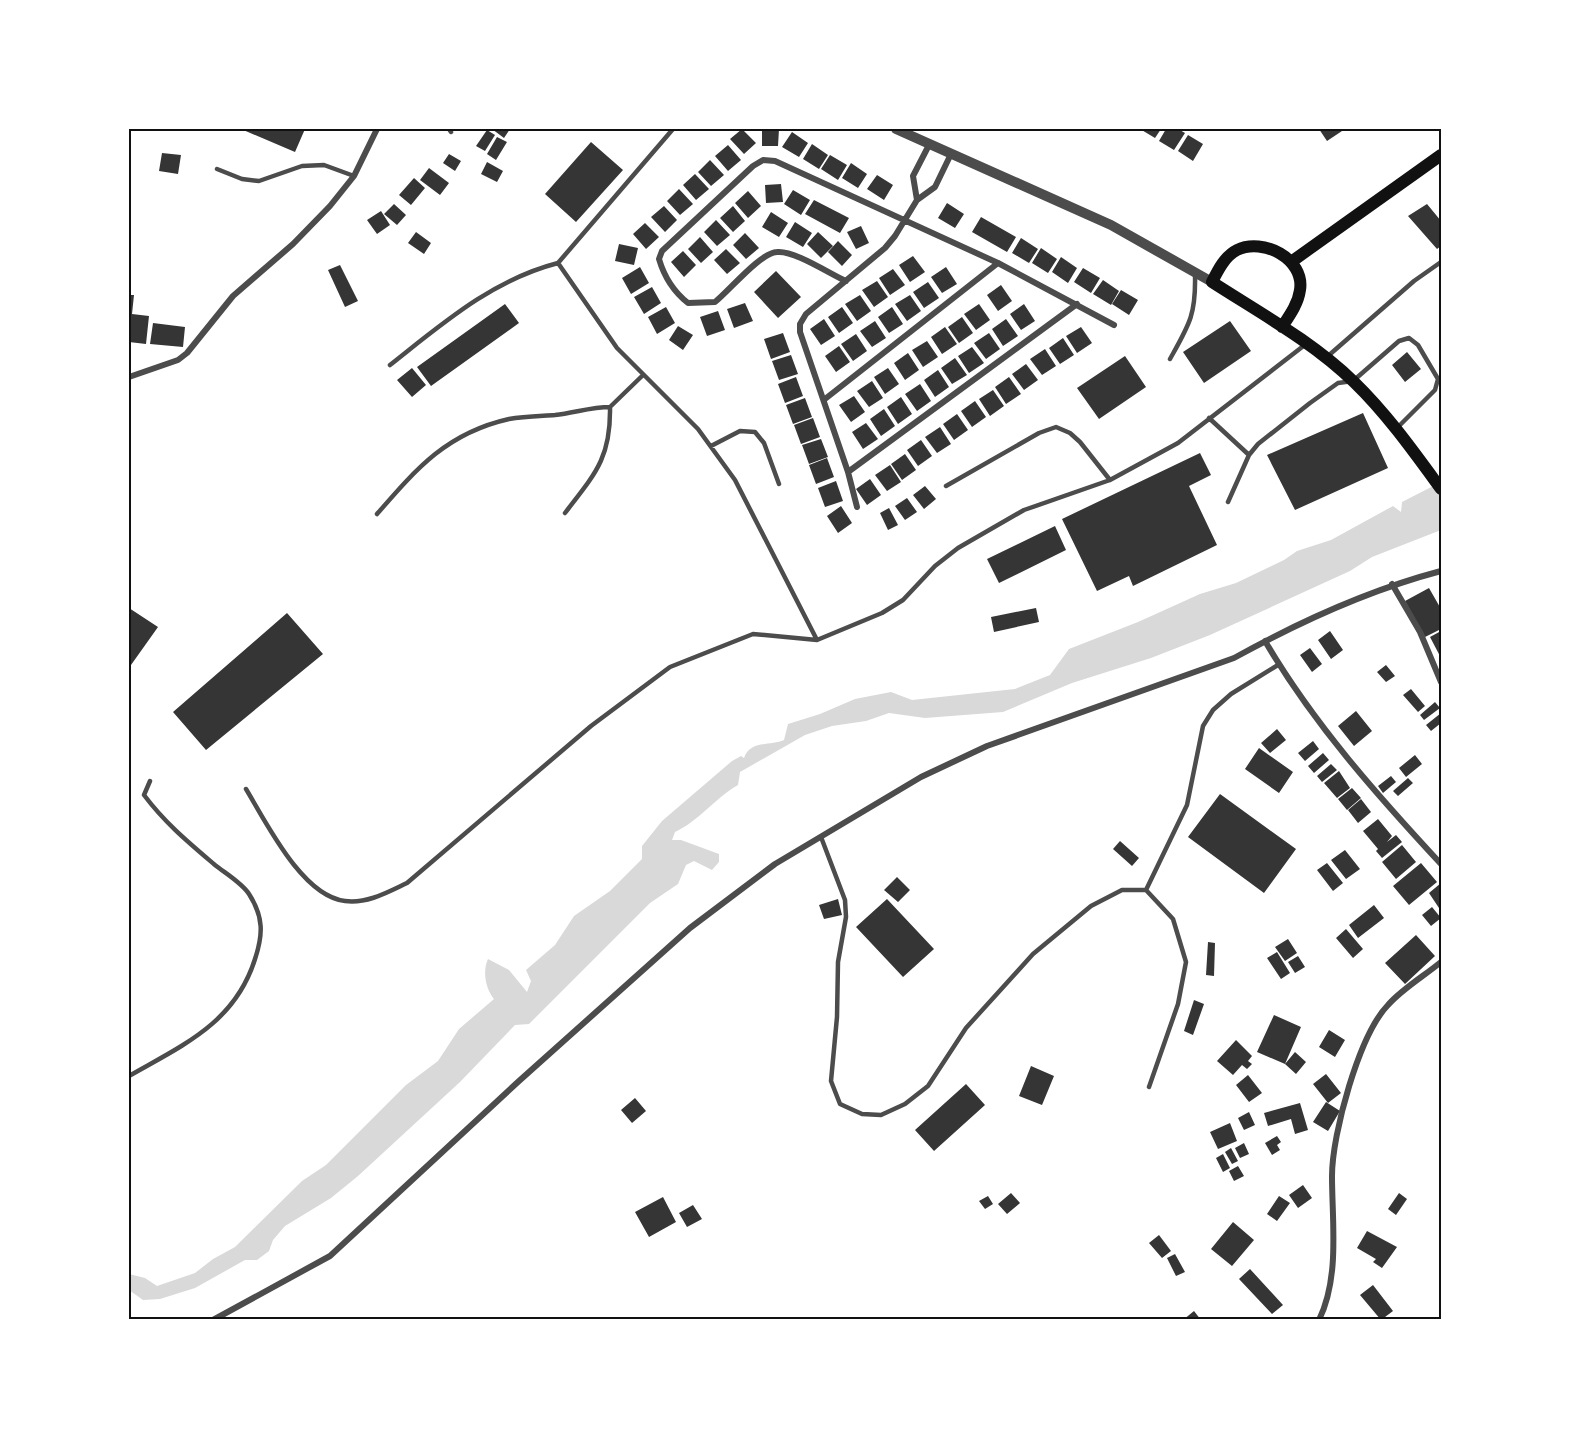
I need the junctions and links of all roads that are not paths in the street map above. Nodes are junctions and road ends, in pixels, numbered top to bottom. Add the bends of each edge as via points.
1 (377, 129) edge
2 (673, 129) edge
3 (896, 129) edge
4 (929, 145) junction
5 (951, 154) junction
6 (1441, 155) edge
7 (217, 169) dead end
8 (354, 176) junction
9 (917, 200) junction
10 (906, 220) junction
11 (1291, 262) junction
12 (1441, 262) edge
13 (558, 263) junction
14 (998, 263) junction
15 (1195, 272) junction
16 (846, 281) junction
17 (1212, 282) junction
18 (1077, 304) junction
19 (1114, 325) dead end
20 (1282, 327) junction
21 (1306, 344) junction
22 (1326, 358) junction
23 (1170, 359) dead end
24 (390, 365) dead end
25 (642, 376) junction
26 (129, 377) edge
27 (1353, 381) junction
28 (825, 399) junction
29 (610, 407) junction
30 (1209, 418) junction
31 (1396, 429) junction
32 (711, 446) junction
33 (1249, 455) junction
34 (848, 472) junction
35 (1110, 480) junction
36 (779, 484) dead end
37 (946, 486) dead end
38 (1441, 489) edge
39 (1228, 502) dead end
40 (857, 507) dead end
41 (565, 513) dead end
42 (377, 514) dead end
43 (1441, 571) edge
44 (1392, 584) junction
45 (817, 640) junction
46 (1265, 641) junction
47 (1278, 664) junction
48 (1441, 682) edge
49 (150, 781) dead end
50 (246, 789) dead end
51 (821, 837) junction
52 (1441, 864) edge
53 (1146, 890) junction
54 (1441, 962) edge
55 (129, 1076) edge
56 (1149, 1087) dead end
57 (213, 1320) edge
58 (1318, 1320) edge

1 - 8 street
2 - 13 lane
3 - 4 street
4 - 5 street
4 - 9 street via 913,176
5 - 9 street via 935,187
5 - 15 street via 1100,220
6 - 11 main road
7 - 8 lane via 259,182 302,166 324,165
8 - 26 street via 293,244 233,296 187,352 178,360
9 - 10 street
10 - 14 street
10 - 16 street via 885,248
10 - 16 street via 775,161 763,160 663,251 659,259 662,271 688,303 715,302 763,258 776,252 789,253
11 - 17 main road via 1265,247 1249,246 1226,258
11 - 20 main road via 1299,274 1301,288
12 - 22 lane via 1414,280
13 - 24 lane via 488,291
13 - 25 lane via 598,323
14 - 18 street
14 - 28 street
15 - 17 street
15 - 23 lane via 1194,313
16 - 28 street via 806,314 800,324
17 - 20 main road
18 - 19 street
18 - 34 street
20 - 21 main road
21 - 22 main road
21 - 30 lane
22 - 27 main road
25 - 29 lane
25 - 32 lane
27 - 31 main road
27 - 31 lane via 1399,341 1409,338 1418,345 1438,379 1435,390
27 - 33 lane via 1338,383 1274,429
28 - 34 street
29 - 41 lane via 607,449 594,475
29 - 42 lane via 510,419 462,434 415,470
30 - 33 lane
30 - 35 lane via 1178,443
31 - 38 main road
32 - 36 lane via 740,432 755,432 764,443
32 - 45 lane via 735,480
33 - 39 lane
34 - 40 street
35 - 37 lane via 1080,442 1056,427
35 - 45 lane via 1024,510 958,548 889,609
43 - 44 street
44 - 46 street
44 - 48 street via 1420,632
45 - 50 lane via 753,634 670,667 591,726 407,883 371,899 344,901 314,887 289,859
46 - 47 street
46 - 51 street via 1234,658 978,750 921,777
47 - 52 street via 1365,779
47 - 53 lane via 1231,694 1213,710 1203,726 1187,805
49 - 55 lane via 144,795 165,823 249,893 260,919 262,937 250,977 230,1008 195,1039
51 - 53 lane via 845,900 846,917 838,962 831,1081 840,1104 862,1114 881,1115 905,1104 928,1086 966,1028 1033,954 1091,906 1122,890
51 - 57 street via 775,864 690,928 330,1256
53 - 56 lane via 1173,919 1186,962 1178,1004
54 - 58 street via 1389,1003 1377,1018 1356,1066 1332,1173 1334,1241 1330,1277

